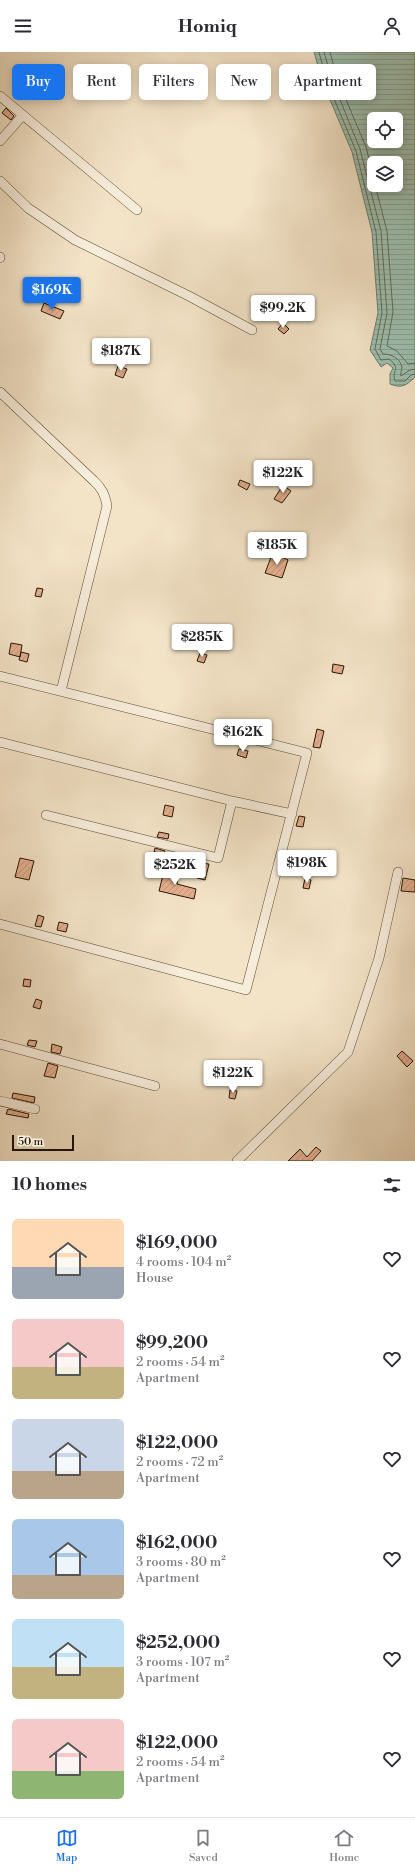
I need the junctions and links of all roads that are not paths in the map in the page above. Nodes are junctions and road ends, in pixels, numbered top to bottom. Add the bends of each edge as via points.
1 (0, 96) edge
2 (23, 115) junction
3 (0, 141) edge
4 (0, 181) edge
5 (137, 210) dead end
6 (252, 330) dead end
7 (0, 392) edge
8 (0, 676) edge
9 (61, 692) junction
10 (0, 742) edge
11 (232, 801) junction
12 (292, 814) junction
13 (46, 815) dead end
14 (398, 872) dead end
15 (0, 924) edge
16 (0, 1044) edge
17 (155, 1086) dead end
18 (0, 1101) edge
19 (35, 1109) dead end
20 (237, 1161) edge

1 - 2 street
2 - 3 street
2 - 5 street
4 - 6 street via 28,208 75,240
7 - 9 street via 94,481 104,493 106,501
8 - 9 street
9 - 12 street via 307,753
10 - 11 street
11 - 12 street
11 - 13 street via 218,858
12 - 15 street via 246,990
14 - 20 street via 379,958 348,1052
16 - 17 street
18 - 19 street

